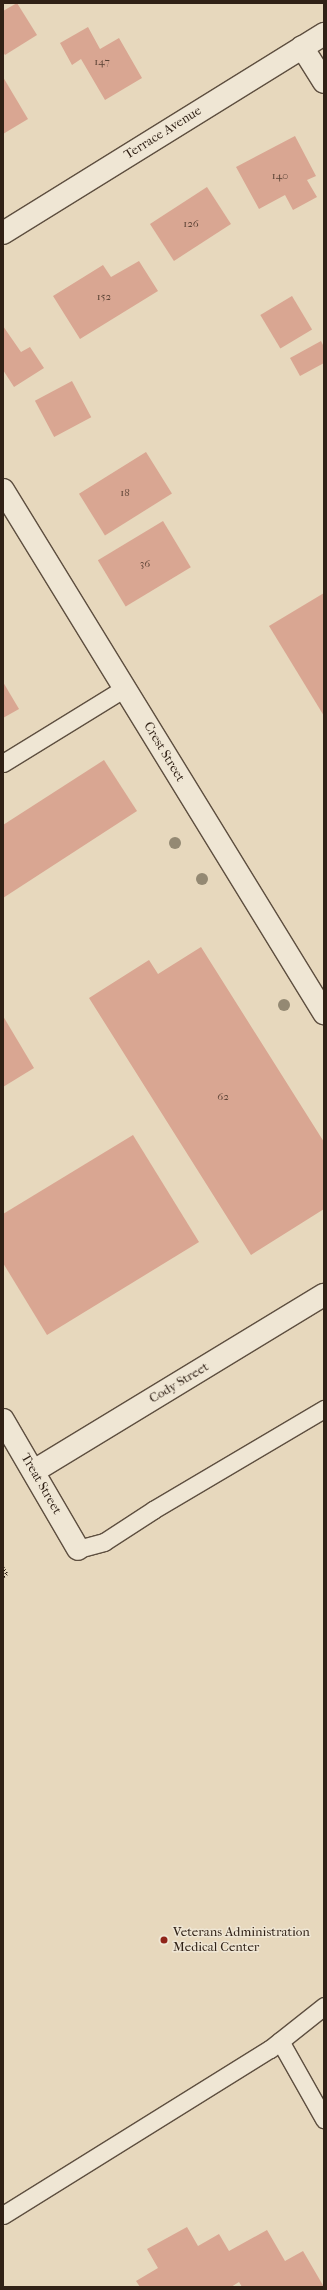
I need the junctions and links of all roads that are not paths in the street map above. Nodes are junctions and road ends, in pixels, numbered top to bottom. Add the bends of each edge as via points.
1 (324, 34) edge
2 (302, 48) junction
3 (324, 82) edge
4 (3, 233) edge
5 (3, 490) edge
6 (125, 688) junction
7 (3, 763) edge
8 (324, 1013) edge
9 (324, 1295) edge
10 (324, 1409) edge
11 (3, 1420) edge
12 (34, 1470) junction
13 (78, 1549) joint
14 (324, 2006) edge
15 (280, 2041) junction
16 (324, 2119) edge
17 (3, 2215) edge

1 - 2 street, Terrace Avenue
2 - 3 street
2 - 4 street, Terrace Avenue
5 - 6 street, Crest Street
6 - 7 lane
6 - 8 street, Crest Street
9 - 12 street, Cody Street
10 - 13 lane via 153,1510 104,1542
11 - 12 street, Treat Street
12 - 13 street, Treat Street
14 - 15 lane
15 - 16 lane
15 - 17 lane

